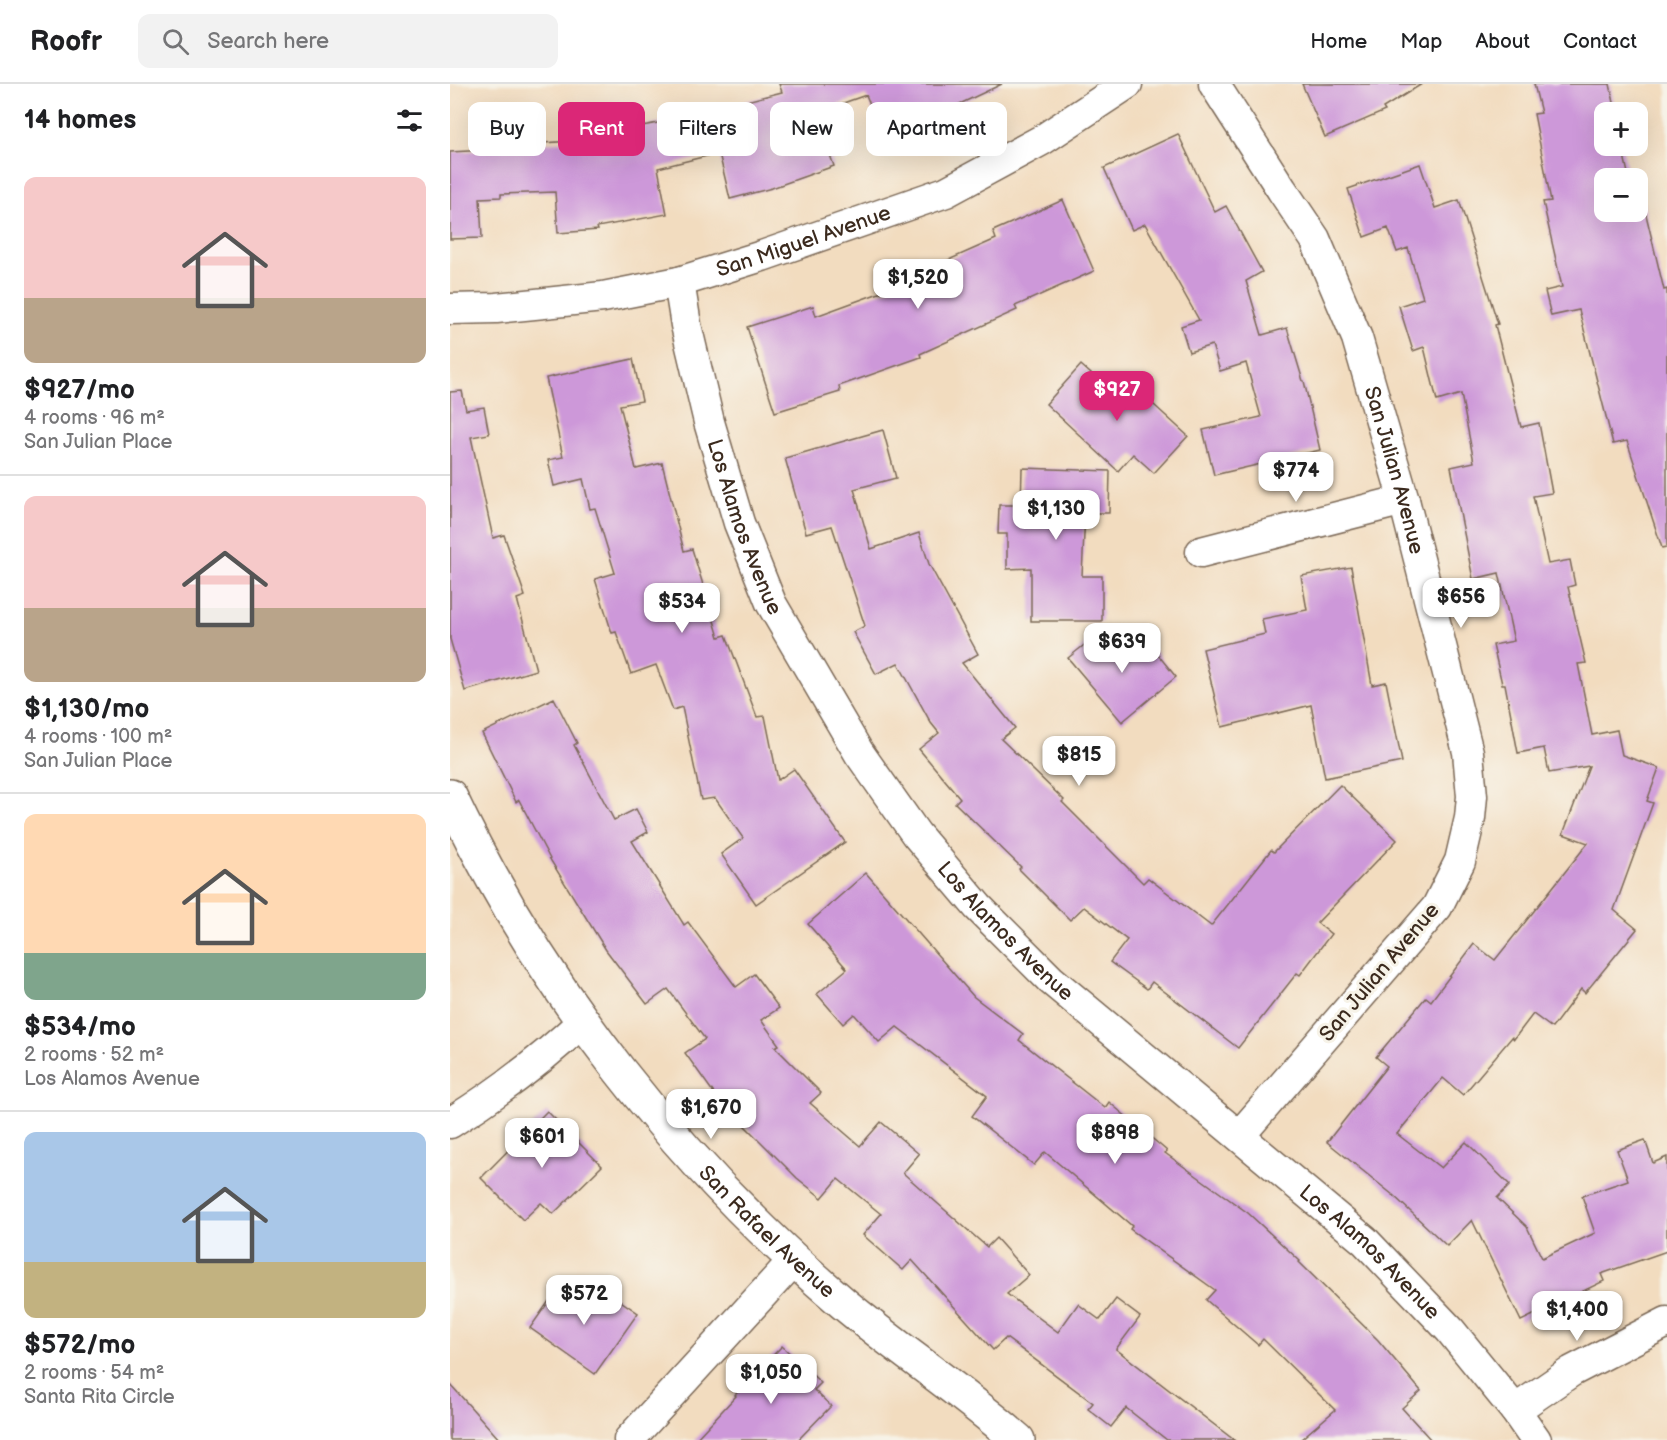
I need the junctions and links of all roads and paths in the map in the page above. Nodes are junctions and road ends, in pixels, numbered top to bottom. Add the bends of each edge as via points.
1 (1127, 84) edge
2 (1214, 84) edge
3 (679, 282) junction
4 (450, 309) edge
5 (1404, 500) junction
6 (1201, 552) dead end
7 (450, 796) edge
8 (582, 1022) junction
9 (450, 1123) edge
10 (1240, 1135) junction
11 (794, 1260) junction
12 (1667, 1322) edge
13 (1515, 1410) junction
14 (628, 1440) edge
15 (1018, 1440) edge
16 (1536, 1440) edge

1 - 3 street, San Miguel Avenue via 1042,140 946,192
2 - 5 street, San Julian Avenue via 1316,239 1357,338
3 - 4 street, San Miguel Avenue via 603,297
3 - 10 street, Los Alamos Avenue via 709,422 739,523 771,603 859,753 916,834 978,907 1052,980
5 - 6 street
5 - 10 street, San Julian Avenue via 1468,752 1472,796 1460,861 1437,907
7 - 8 street, San Rafael Avenue via 523,933
8 - 9 street via 500,1091
8 - 11 street, San Rafael Avenue via 652,1114
10 - 13 street, Los Alamos Avenue via 1365,1240 1450,1330
11 - 14 street
11 - 15 street, San Rafael Avenue via 844,1305
12 - 13 street via 1572,1371
13 - 16 street, Los Alamos Avenue

